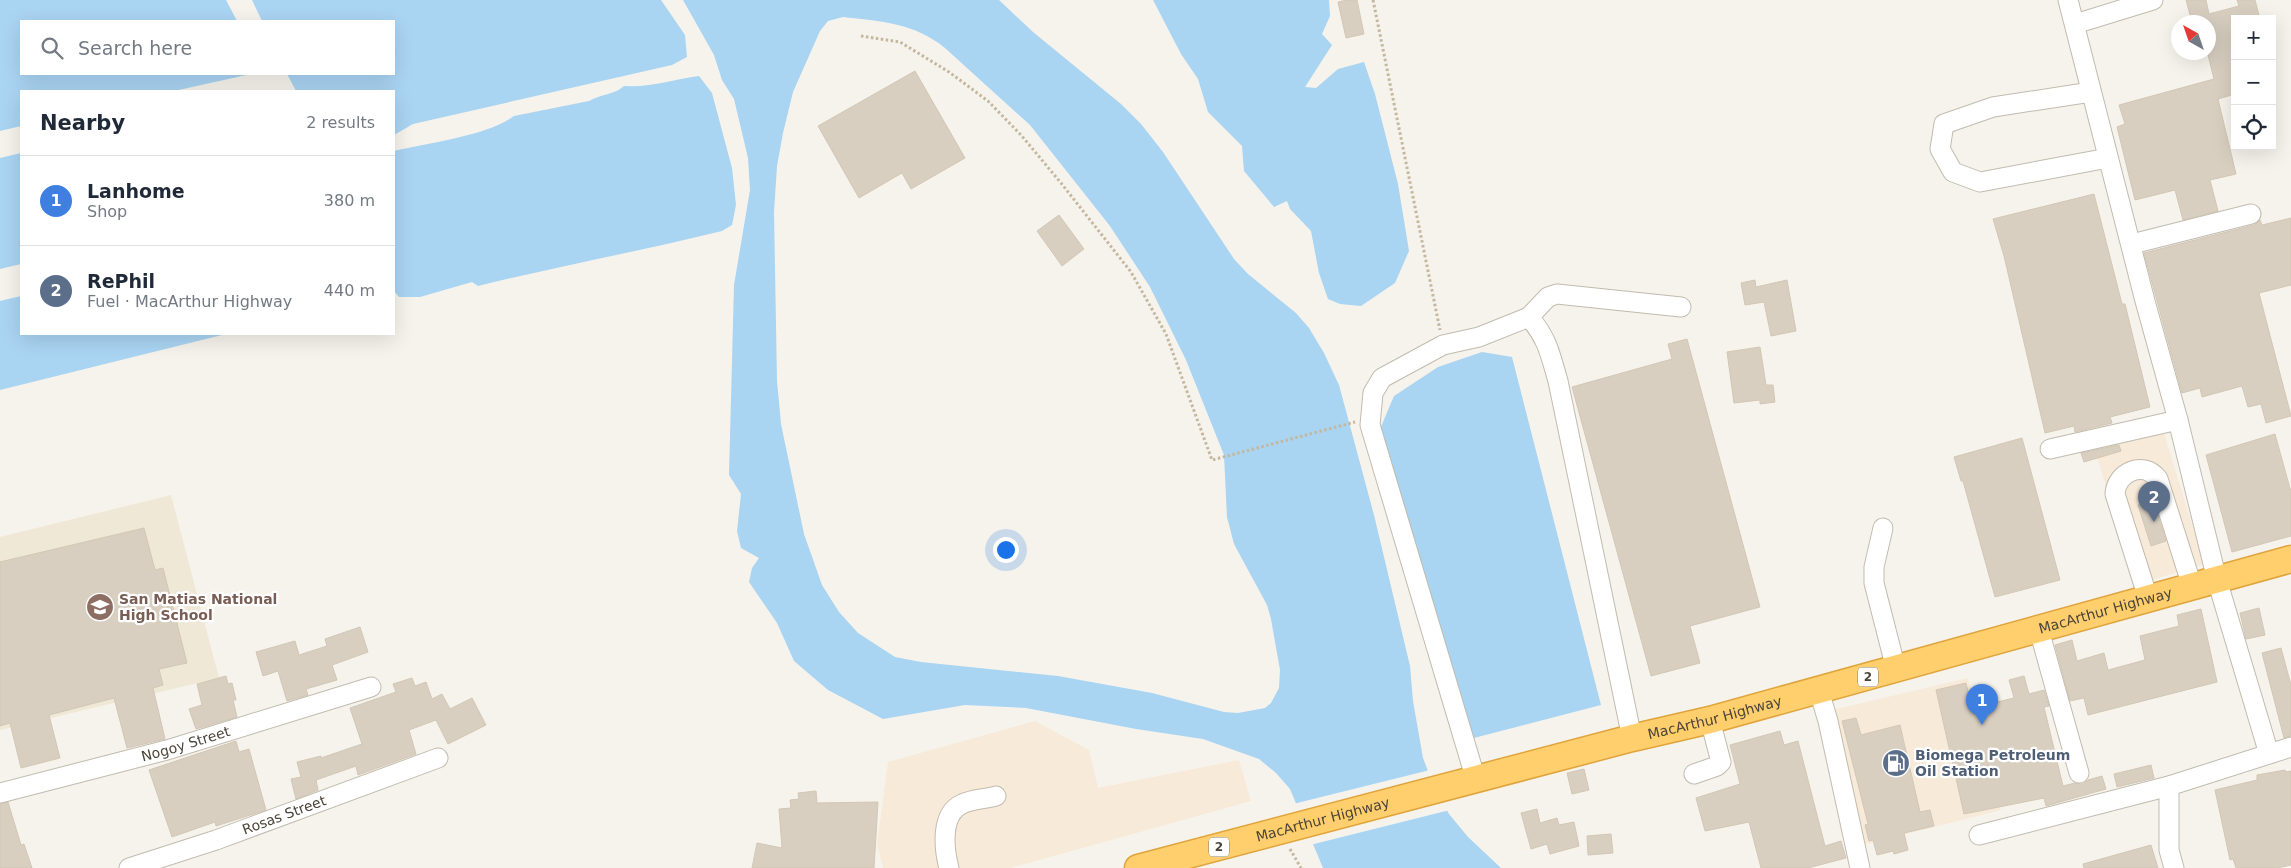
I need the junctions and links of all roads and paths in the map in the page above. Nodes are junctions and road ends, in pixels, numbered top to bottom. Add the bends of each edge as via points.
1 (1374, 0) edge
2 (2068, 0) edge
3 (2153, 0) edge
4 (2075, 24) junction
5 (861, 36) dead end
6 (2091, 92) junction
7 (2108, 158) junction
8 (2251, 214) dead end
9 (2132, 244) junction
10 (1681, 307) dead end
11 (1529, 317) junction
12 (1443, 345) junction
13 (2178, 420) junction
14 (1351, 422) dead end
15 (2050, 449) dead end
16 (1883, 528) dead end
17 (2291, 559) edge
18 (2205, 583) junction
19 (2148, 598) junction
20 (2038, 630) junction
21 (1896, 669) junction
22 (371, 687) dead end
23 (1819, 691) junction
24 (1710, 720) junction
25 (1632, 738) junction
26 (2291, 748) edge
27 (2269, 754) junction
28 (438, 758) dead end
29 (2079, 773) dead end
30 (1694, 774) dead end
31 (1476, 780) junction
32 (2168, 786) junction
33 (0, 793) edge
34 (996, 796) dead end
35 (1979, 835) dead end
36 (129, 868) edge
37 (949, 868) edge
38 (1138, 868) edge
39 (1860, 868) edge
40 (2174, 868) edge

1 - 12 path
2 - 4 street
3 - 4 street
4 - 6 street
5 - 14 path via 900,42 949,72 988,101 1027,142 1131,272 1166,334 1212,460
6 - 7 street
6 - 7 street via 1993,107 1944,124 1940,149 1953,172 1980,182
7 - 9 street
8 - 9 street
9 - 13 street
10 - 11 street via 1557,294 1548,297
11 - 12 street via 1479,337
11 - 25 street via 1548,345 1558,381
12 - 31 street via 1382,378 1373,392 1370,425
13 - 15 street
13 - 18 street
16 - 21 street via 1874,567 1874,583
17 - 18 highway, MacArthur Highway / 2
18 - 19 highway, MacArthur Highway / 2
18 - 19 street via 2158,479 2147,469 2135,470 2121,477 2115,494
18 - 27 street
19 - 20 highway, MacArthur Highway / 2
20 - 21 highway, MacArthur Highway / 2
20 - 29 street
21 - 23 highway, MacArthur Highway / 2
22 - 33 street, Nogoy Street via 167,750
23 - 24 highway, MacArthur Highway / 2
23 - 39 street
24 - 25 highway, MacArthur Highway / 2
24 - 30 street via 1721,762
25 - 31 highway, MacArthur Highway / 2
26 - 27 street
27 - 32 street
28 - 36 street, Rosas Street via 216,840
31 - 38 highway, MacArthur Highway / 2
32 - 35 street
32 - 40 street via 2169,850
34 - 37 street via 961,804 952,812 945,834

